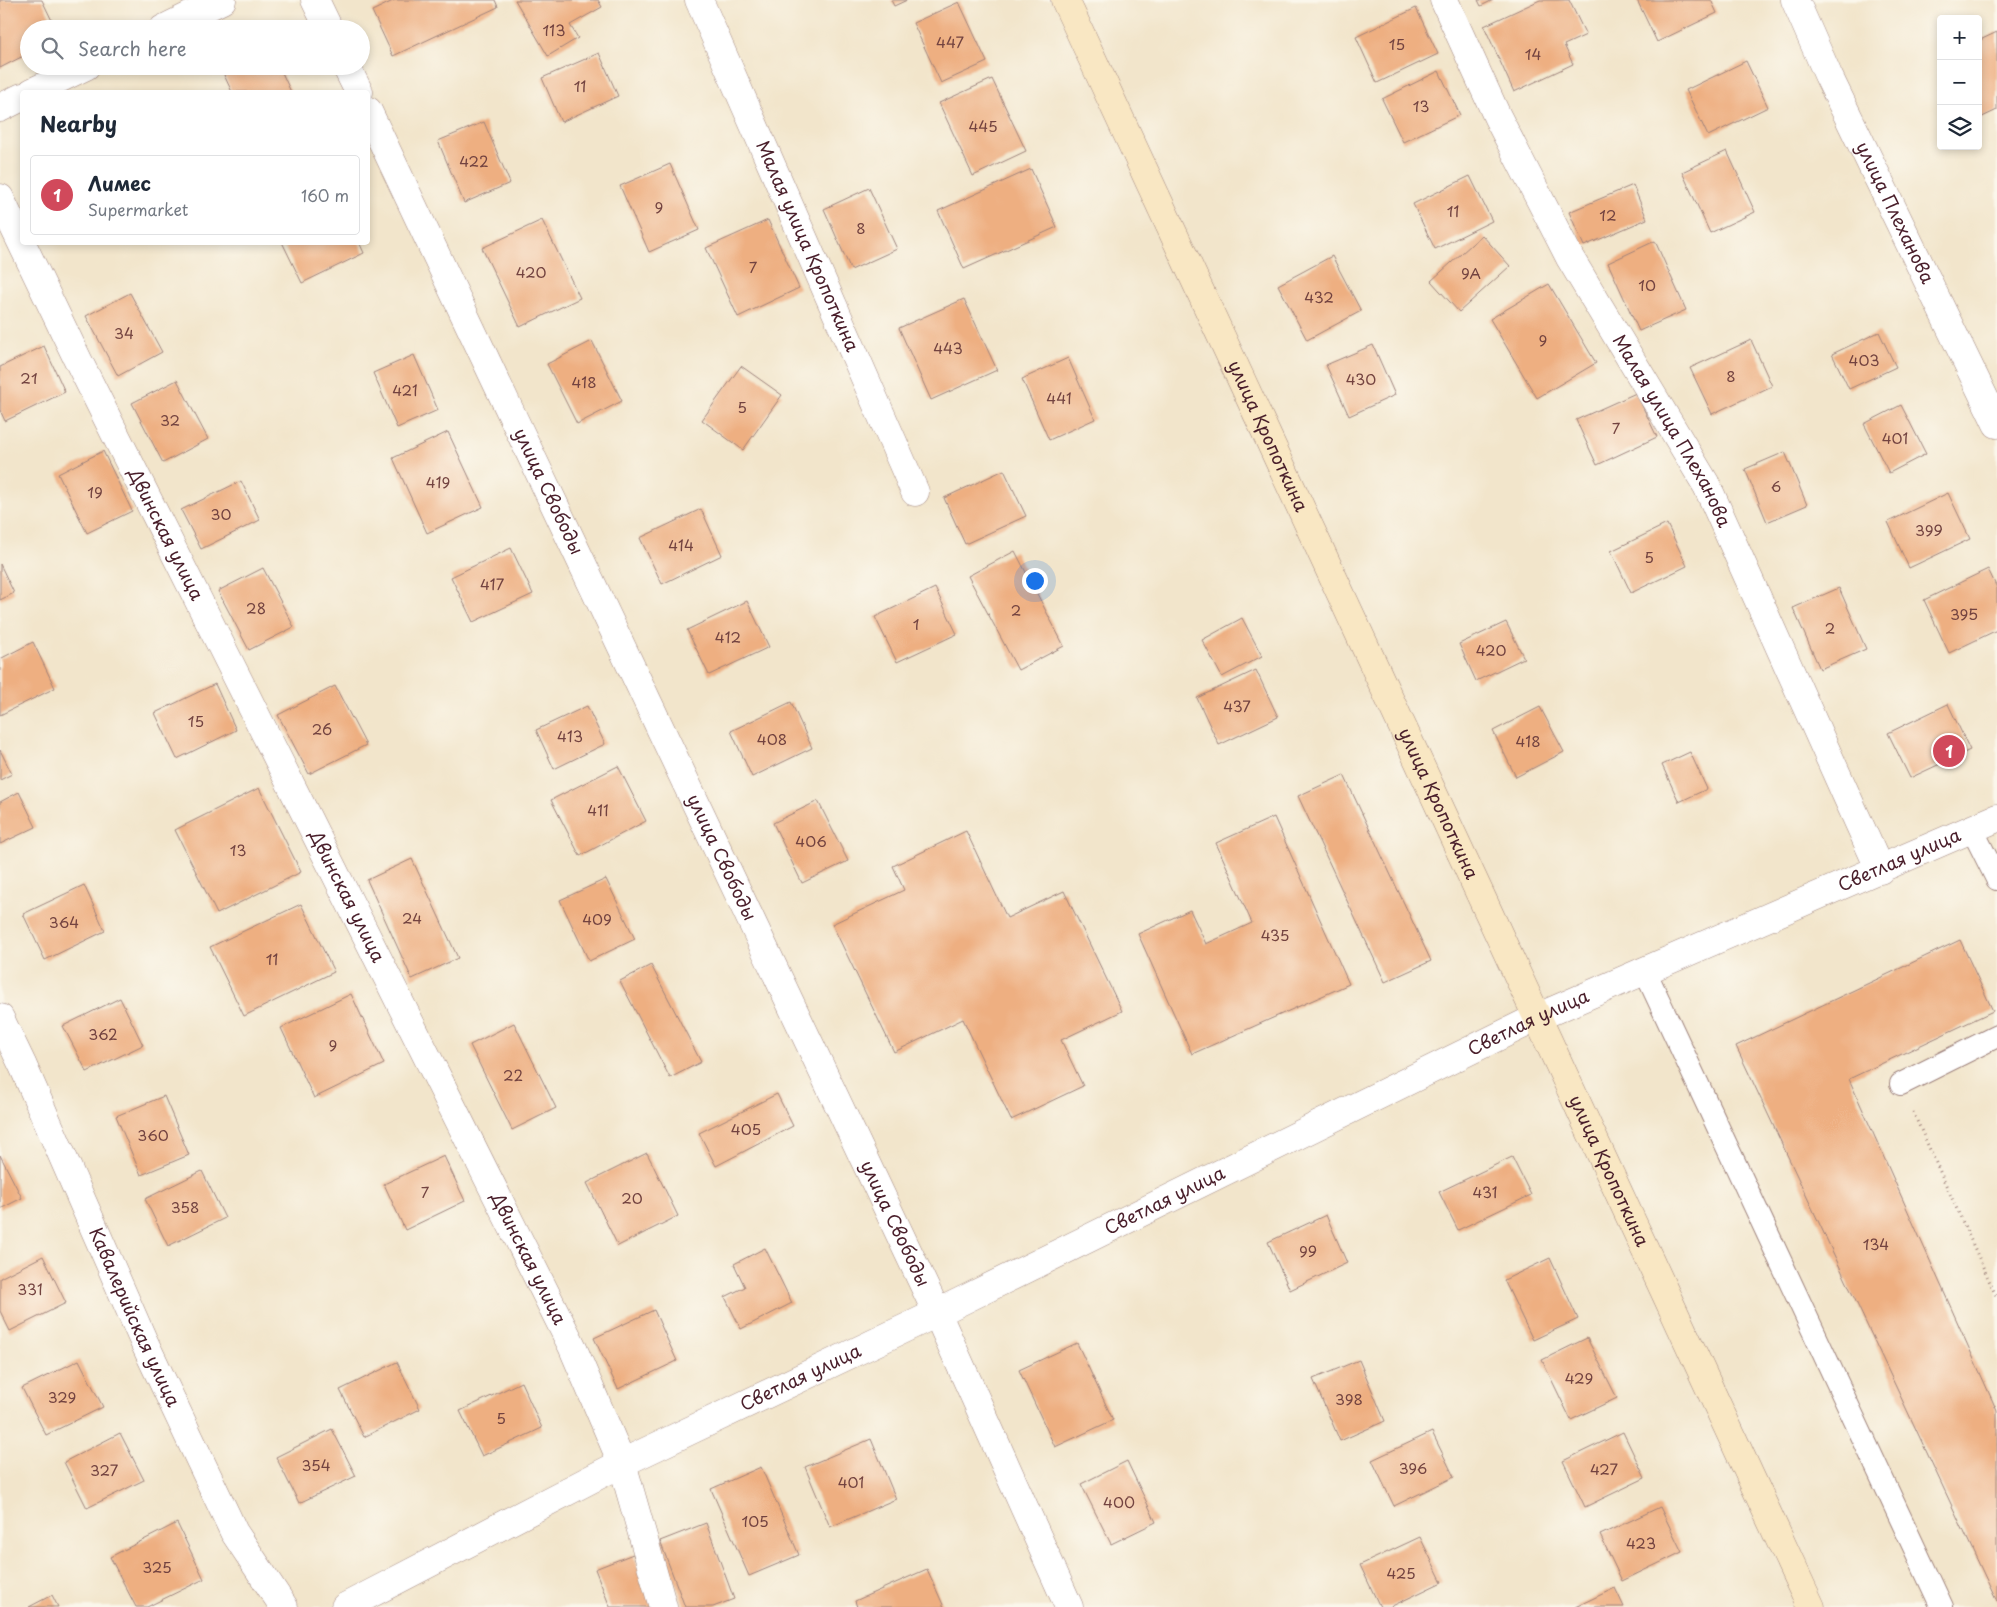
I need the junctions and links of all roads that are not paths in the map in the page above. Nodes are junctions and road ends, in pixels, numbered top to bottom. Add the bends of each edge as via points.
1 (222, 0) edge
2 (315, 0) edge
3 (699, 0) edge
4 (1064, 0) edge
5 (1444, 0) edge
6 (1795, 0) edge
7 (181, 20) edge
8 (325, 20) edge
9 (67, 75) edge
10 (350, 75) edge
11 (36, 90) edge
12 (358, 90) edge
13 (20, 98) edge
14 (0, 108) edge
15 (370, 115) edge
16 (0, 198) edge
17 (20, 240) edge
18 (23, 245) edge
19 (1997, 424) edge
20 (915, 492) dead end
21 (1997, 818) edge
22 (1972, 830) junction
23 (1880, 870) junction
24 (1997, 879) edge
25 (1645, 971) junction
26 (1538, 1017) junction
27 (0, 1018) edge
28 (1997, 1036) edge
29 (1901, 1084) road end
30 (937, 1312) junction
31 (622, 1463) junction
32 (284, 1607) edge
33 (345, 1607) edge
34 (663, 1607) edge
35 (1069, 1607) edge
36 (1811, 1607) edge
37 (1942, 1607) edge

1 - 7 street
2 - 8 street
3 - 20 street, Малая улица Кропоткина
4 - 26 main road, улица Кропоткина
5 - 23 street, Малая улица Плеханова via 1497,116 1570,258 1707,486
6 - 19 street, улица Плеханова
9 - 11 street
10 - 12 street
13 - 14 street
15 - 30 street, улица Свободы
16 - 17 street, Двинская улица
18 - 31 street, Двинская улица via 572,1346
21 - 22 street, Светлая улица
22 - 23 street, Светлая улица
22 - 24 lane
23 - 25 street, Светлая улица
25 - 26 street, Светлая улица
25 - 37 lane
26 - 30 street, Светлая улица
26 - 36 main road, улица Кропоткина
27 - 32 street, Кавалерийская улица via 144,1342 230,1523
28 - 29 lane
30 - 31 street, Светлая улица
30 - 35 street, улица Свободы
31 - 33 street, Светлая улица
31 - 34 street, Двинская улица

